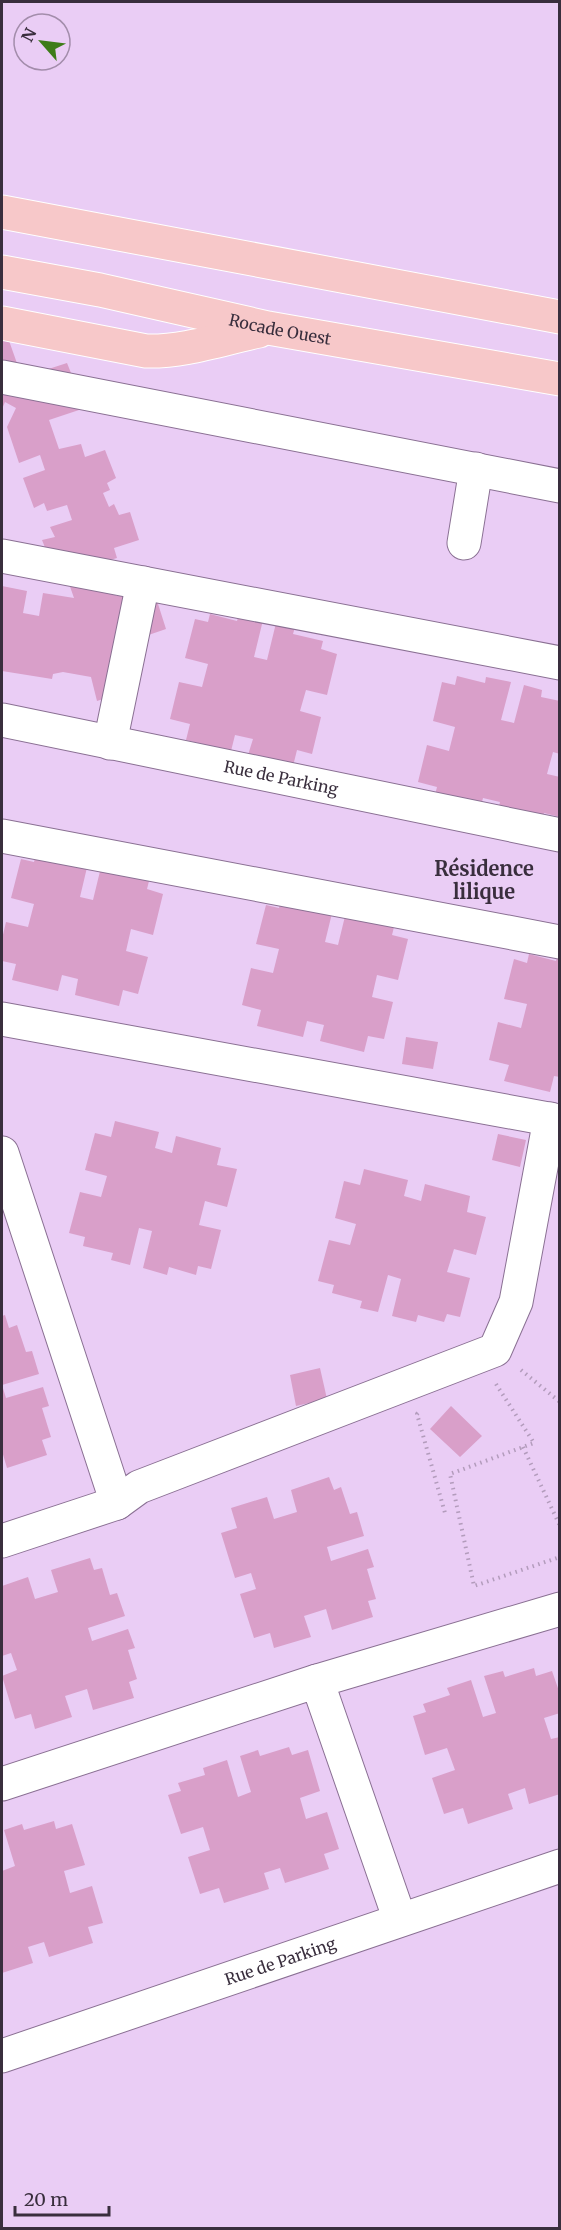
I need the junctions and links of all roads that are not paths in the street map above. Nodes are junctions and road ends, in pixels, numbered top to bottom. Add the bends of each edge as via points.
1 (2, 212) edge
2 (2, 272) edge
3 (560, 317) edge
4 (2, 323) edge
5 (267, 328) junction
6 (2, 376) edge
7 (560, 379) edge
8 (476, 469) junction
9 (560, 486) edge
10 (464, 543) dead end
11 (2, 556) edge
12 (143, 583) junction
13 (560, 663) edge
14 (2, 720) edge
15 (110, 743) junction
16 (560, 835) edge
17 (2, 836) edge
18 (560, 942) edge
19 (2, 1019) edge
20 (555, 1120) edge
21 (2, 1153) edge
22 (117, 1503) junction
23 (2, 1541) edge
24 (560, 1609) edge
25 (317, 1681) junction
26 (2, 1784) edge
27 (560, 1866) edge
28 (400, 1920) junction
29 (2, 2056) edge

1 - 3 highway
2 - 5 highway, Rocade Ouest
4 - 5 highway via 154,351 181,349
5 - 7 highway, Rocade Ouest
6 - 8 street
8 - 9 street
8 - 10 street
11 - 12 street
12 - 13 street
12 - 15 street
14 - 15 street, Rue de Parking
15 - 16 street, Rue de Parking
17 - 18 street
19 - 20 street
20 - 22 street via 516,1302 495,1350 139,1487
21 - 22 street
22 - 23 street
24 - 25 street
25 - 26 street
25 - 28 street
27 - 28 street, Rue de Parking
28 - 29 street, Rue de Parking

